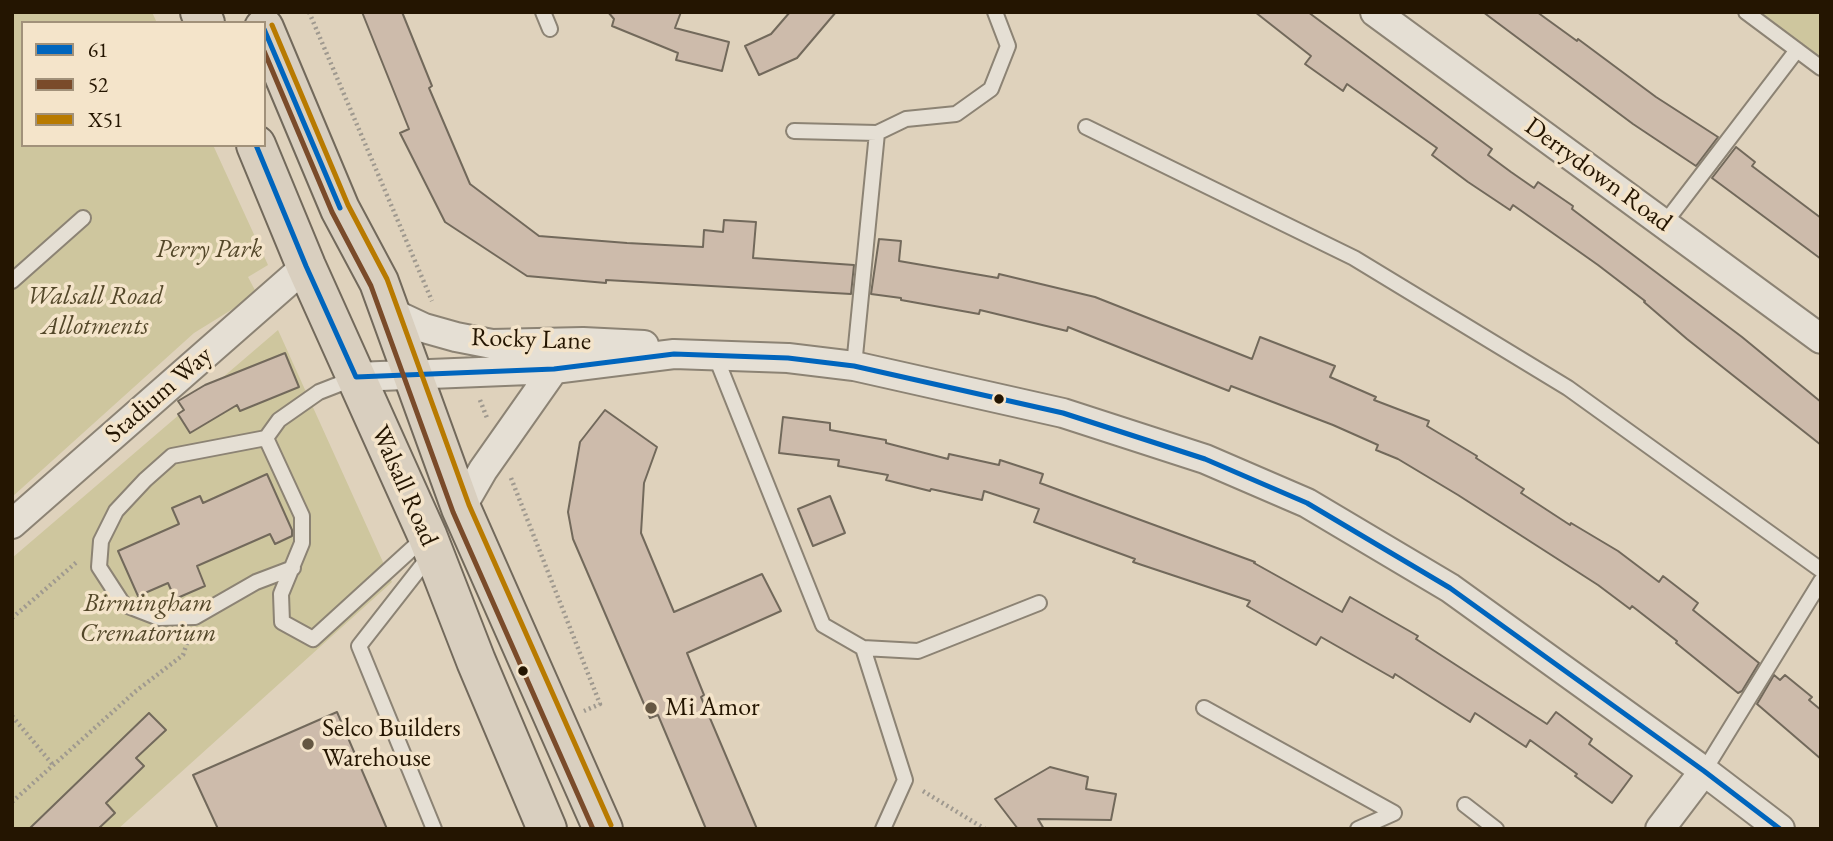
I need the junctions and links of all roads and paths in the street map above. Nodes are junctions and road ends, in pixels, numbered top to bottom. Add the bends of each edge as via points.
1 (543, 12) edge
2 (995, 12) edge
3 (1375, 12) edge
4 (1746, 12) edge
5 (550, 29) dead end
6 (266, 33) edge
7 (1797, 50) junction
8 (1821, 68) edge
9 (1086, 127) dead end
10 (794, 131) dead end
11 (877, 133) junction
12 (257, 147) edge
13 (340, 208) junction
14 (83, 218) dead end
15 (1664, 224) junction
16 (306, 267) junction
17 (12, 281) edge
18 (391, 313) junction
19 (1821, 339) edge
20 (674, 354) junction
21 (715, 355) junction
22 (853, 366) junction
23 (554, 369) junction
24 (413, 376) junction
25 (356, 377) junction
26 (266, 438) junction
27 (461, 508) junction
28 (12, 524) edge
29 (101, 541) junction
30 (430, 543) junction
31 (293, 568) junction
32 (1821, 570) edge
33 (1821, 581) edge
34 (1039, 603) dead end
35 (195, 617) junction
36 (12, 618) edge
37 (863, 648) junction
38 (1204, 708) dead end
39 (12, 716) edge
40 (53, 765) junction
41 (1704, 771) junction
42 (905, 780) junction
43 (12, 802) edge
44 (1465, 805) dead end
45 (434, 829) edge
46 (547, 829) edge
47 (603, 829) edge
48 (883, 829) edge
49 (985, 829) edge
50 (1358, 829) edge
51 (1496, 829) edge
52 (1660, 829) edge
53 (1780, 829) edge

1 - 5 lane
2 - 11 lane via 1008,46 991,89 956,114 906,119
3 - 15 street, Derrydown Road
4 - 7 lane
6 - 13 highway, Walsall Road
7 - 8 lane
7 - 15 lane
9 - 32 lane via 1354,258 1568,388
10 - 11 lane
11 - 22 lane
12 - 16 highway, Walsall Road
13 - 16 highway via 328,246
13 - 18 highway, Walsall Road
14 - 17 lane
15 - 19 street, Derrydown Road
16 - 25 highway, Walsall Road
16 - 28 street, Stadium Way
18 - 20 street, Rocky Lane via 424,328 492,344 640,344
18 - 24 highway, Walsall Road
20 - 21 street, Rocky Lane
20 - 23 street, Rocky Lane
21 - 22 street, Rocky Lane
21 - 37 lane via 823,625
22 - 41 street, Rocky Lane via 1063,413 1205,459 1307,503 1450,588
23 - 24 street, Rocky Lane
23 - 27 street, Rocky Lane
24 - 25 street, Rocky Lane
24 - 27 highway, Walsall Road
25 - 26 lane via 319,392 279,420
25 - 30 highway, Walsall Road
26 - 29 lane via 172,456 116,512
26 - 31 lane via 302,516 302,543
27 - 47 highway, Walsall Road
29 - 35 lane via 99,567 123,604 159,618
29 - 36 path
30 - 31 lane via 313,639 282,622 281,594
30 - 45 lane via 359,646
30 - 46 highway, Walsall Road
31 - 35 lane via 256,582
33 - 41 lane
34 - 37 lane via 918,651
35 - 40 path via 183,655
37 - 42 lane
38 - 50 lane via 1394,813
39 - 40 path
40 - 43 path
41 - 52 street
41 - 53 street, Rocky Lane
42 - 48 lane
42 - 49 path
44 - 51 lane

